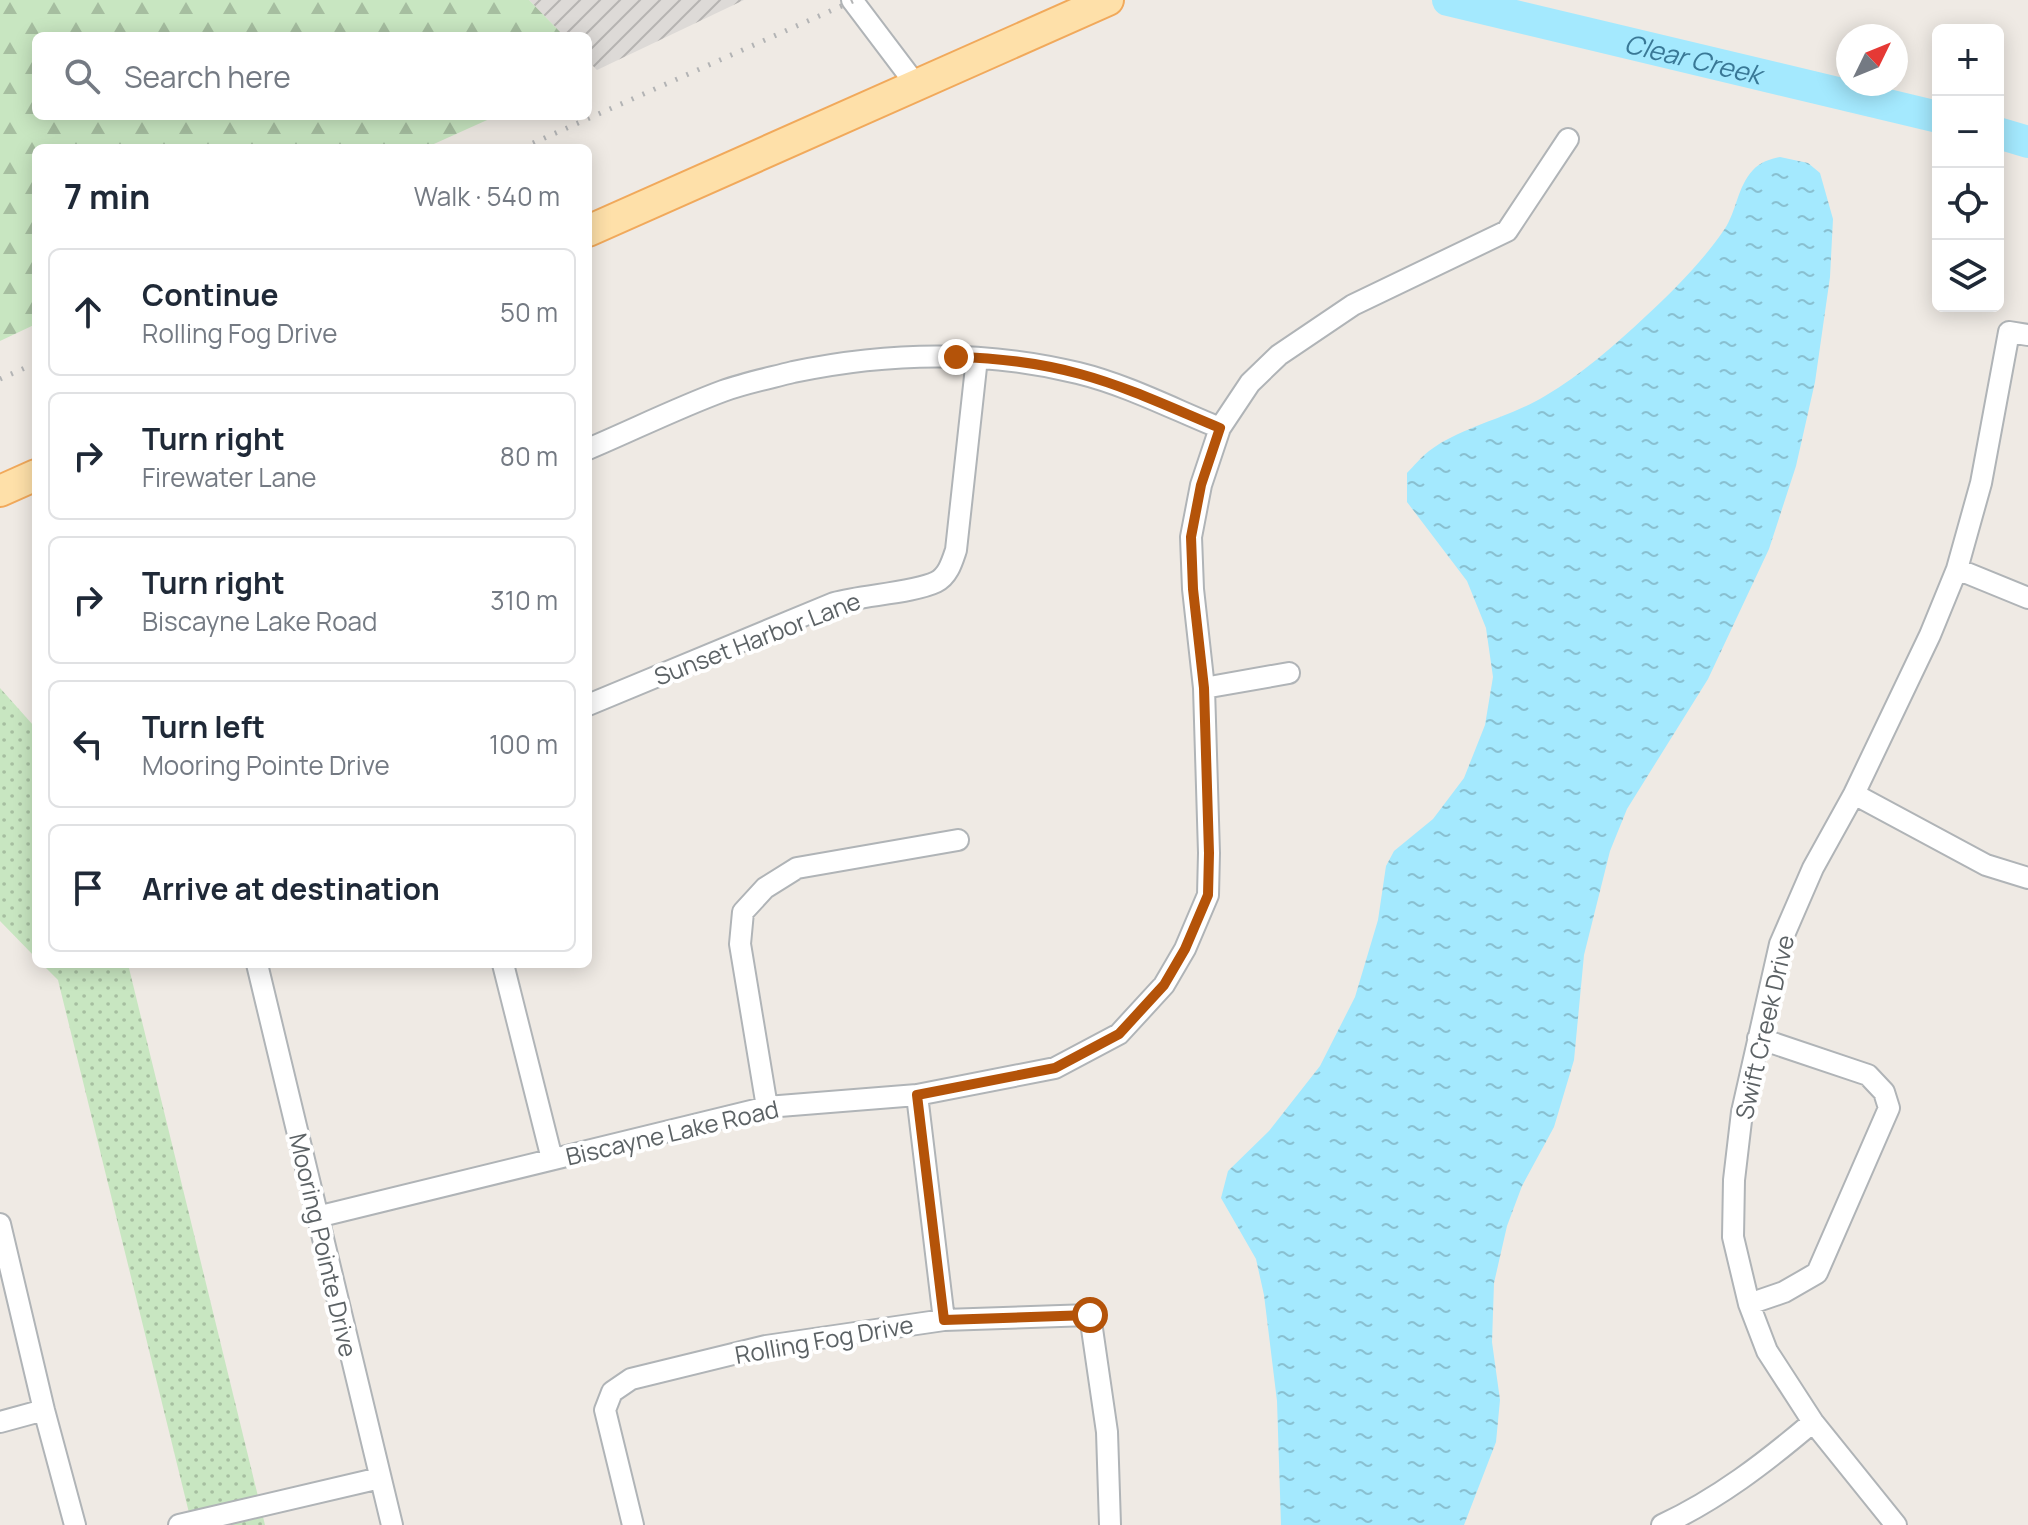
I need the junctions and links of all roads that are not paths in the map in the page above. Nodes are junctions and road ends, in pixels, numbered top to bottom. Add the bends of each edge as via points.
1 (852, 0) edge
2 (1108, 0) edge
3 (917, 86) junction
4 (1568, 139) dead end
5 (592, 229) edge
6 (2019, 334) edge
7 (977, 358) junction
8 (1220, 428) junction
9 (592, 447) edge
10 (32, 477) edge
11 (0, 491) edge
12 (1957, 569) junction
13 (2028, 598) edge
14 (1289, 673) dead end
15 (1204, 688) junction
16 (592, 703) edge
17 (1854, 794) junction
18 (958, 840) dead end
19 (2028, 878) edge
20 (258, 968) edge
21 (504, 968) edge
22 (1758, 1038) junction
23 (917, 1095) junction
24 (767, 1107) junction
25 (552, 1159) junction
26 (317, 1217) junction
27 (0, 1224) edge
28 (1749, 1304) junction
29 (944, 1320) junction
30 (44, 1410) junction
31 (0, 1422) edge
32 (1813, 1422) junction
33 (380, 1478) junction
34 (75, 1525) edge
35 (179, 1525) edge
36 (392, 1525) edge
37 (633, 1525) edge
38 (1110, 1525) edge
39 (1662, 1525) edge
40 (1896, 1525) edge

1 - 3 street
2 - 3 main road
3 - 5 main road
4 - 8 street, Biscayne Lake Road via 1507,231 1353,305 1279,355 1250,383
6 - 12 street, Swift Creek Drive
7 - 8 street via 1080,373
7 - 9 street via 886,356 778,376 725,390
7 - 16 street, Sunset Harbor Lane via 956,550 950,569 938,581 834,603
8 - 15 street, Biscayne Lake Road via 1191,537
10 - 11 main road
12 - 13 street
12 - 17 street, Swift Creek Drive
14 - 15 street
15 - 23 street, Biscayne Lake Road via 1208,895 1164,985 1119,1034 1055,1068
17 - 19 street via 1986,865
17 - 22 street, Swift Creek Drive via 1793,910
18 - 24 street via 797,868 765,888 743,912 740,944
20 - 26 street, Mooring Pointe Drive
21 - 25 street
22 - 28 street, Swift Creek Drive via 1734,1180 1733,1237
22 - 28 street via 1868,1075 1884,1092 1889,1108 1817,1273
23 - 24 street, Biscayne Lake Road
23 - 29 street
24 - 25 street, Biscayne Lake Road
25 - 26 street, Biscayne Lake Road
26 - 33 street, Mooring Pointe Drive
27 - 30 street
28 - 32 street, Swift Creek Drive via 1767,1351
29 - 37 street, Rolling Fog Drive via 766,1346 631,1379 612,1392 605,1410
29 - 38 street, Rolling Fog Drive via 1090,1315 1107,1432
30 - 31 street
30 - 34 street
32 - 39 street via 1715,1497
32 - 40 street, Swift Creek Drive
33 - 35 street
33 - 36 street, Mooring Pointe Drive

